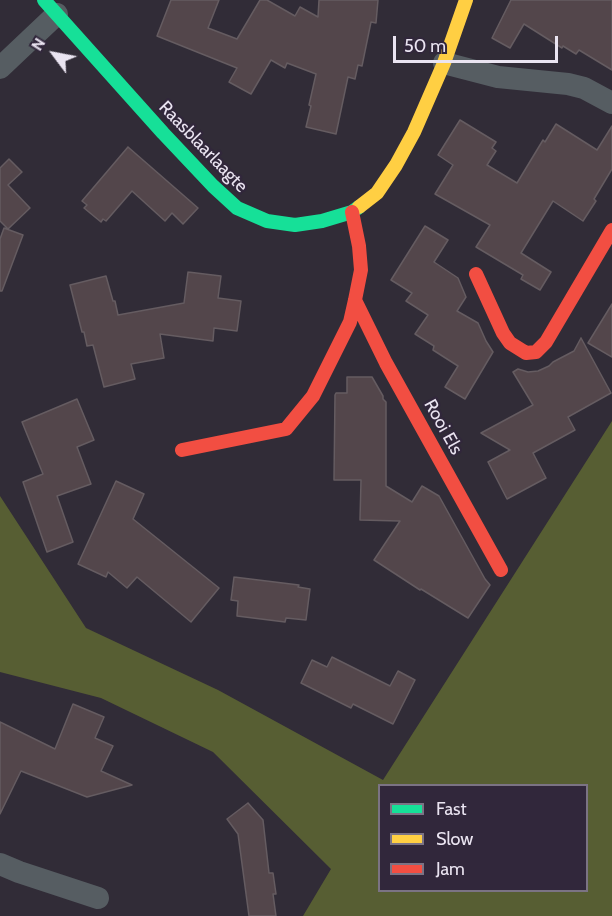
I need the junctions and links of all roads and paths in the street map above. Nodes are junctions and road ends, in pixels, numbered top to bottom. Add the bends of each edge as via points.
1 (466, 0) edge
2 (51, 7) edge
3 (444, 63) junction
4 (0, 68) edge
5 (612, 103) edge
6 (352, 212) junction
7 (612, 230) edge
8 (476, 274) dead end
9 (355, 300) junction
10 (182, 450) dead end
11 (501, 570) dead end
12 (0, 864) edge
13 (98, 898) dead end

1 - 3 street, Raasblaarlaagte
2 - 4 street
2 - 6 street, Raasblaarlaagte via 237,208 267,221 296,225
3 - 5 street via 498,77 568,84
3 - 6 street, Raasblaarlaagte via 396,165 377,193
6 - 9 street via 361,270
7 - 8 street via 546,342 536,352 526,353 510,343
9 - 10 street via 350,322 313,396 286,429
9 - 11 street, Rooi Els
12 - 13 street

